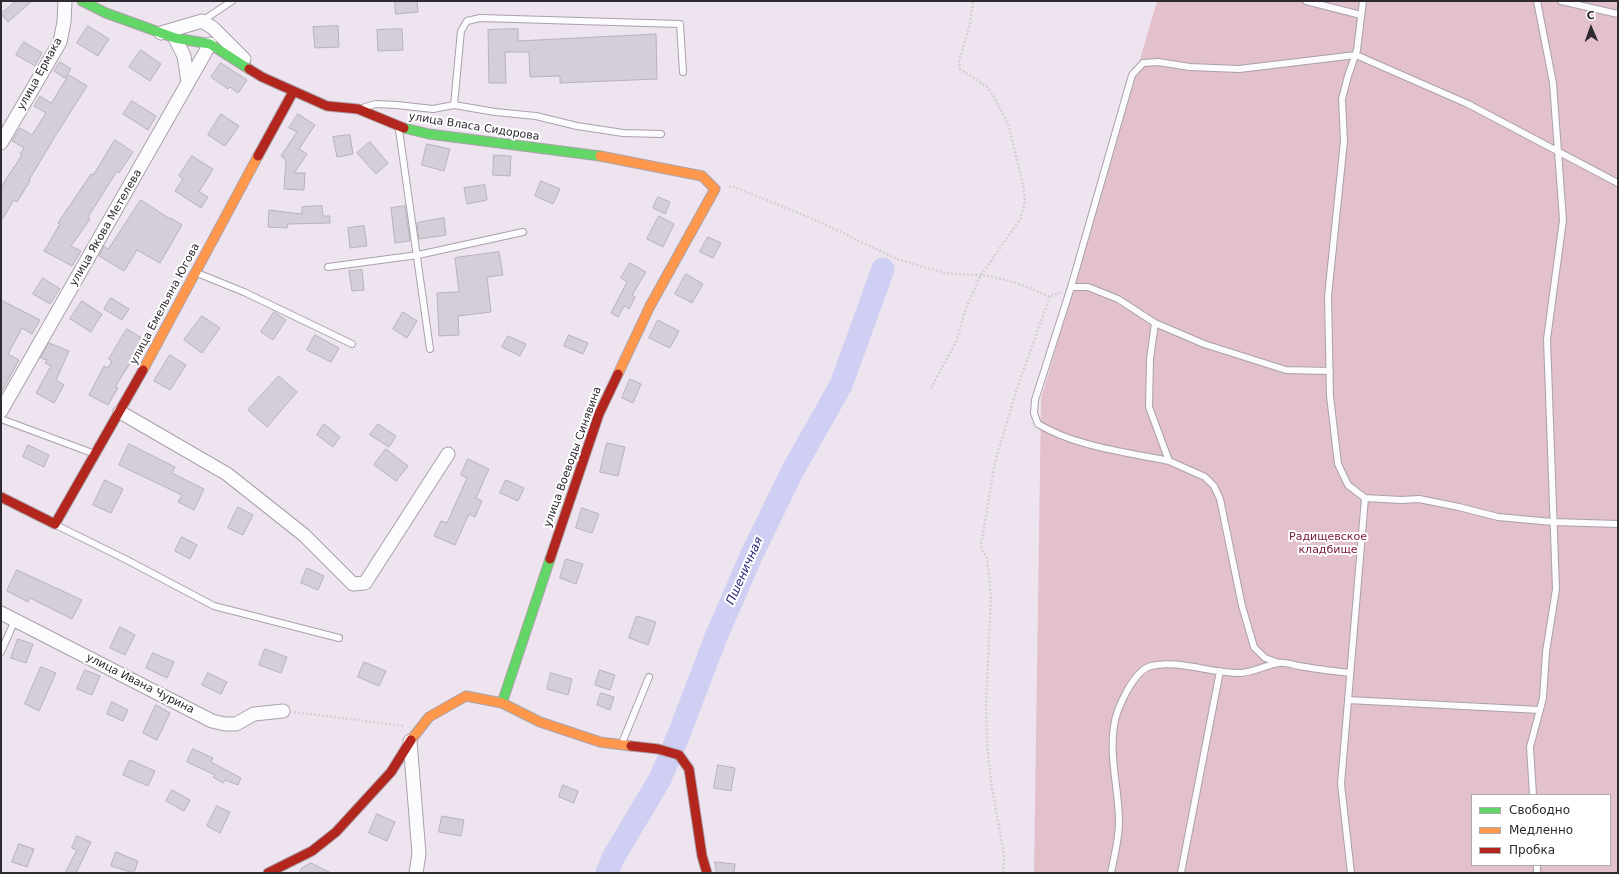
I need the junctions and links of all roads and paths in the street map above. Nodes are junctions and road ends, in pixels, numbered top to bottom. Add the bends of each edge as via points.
1 (65, 1) edge
2 (82, 1) edge
3 (232, 1) edge
4 (973, 1) edge
5 (1306, 1) edge
6 (1363, 1) edge
7 (1536, 1) edge
8 (1561, 1) edge
9 (1618, 14) edge
10 (1361, 15) junction
11 (202, 21) junction
12 (161, 33) junction
13 (175, 38) junction
14 (210, 44) junction
15 (1356, 54) junction
16 (683, 72) dead end
17 (262, 77) junction
18 (188, 82) junction
19 (293, 92) junction
20 (454, 105) junction
21 (358, 109) junction
22 (399, 127) junction
23 (661, 134) dead end
24 (1, 143) edge
25 (1558, 152) junction
26 (1618, 183) edge
27 (715, 189) junction
28 (523, 232) dead end
29 (418, 255) junction
30 (328, 267) dead end
31 (195, 272) junction
32 (981, 275) junction
33 (1071, 287) junction
34 (1050, 297) junction
35 (1155, 323) junction
36 (352, 344) dead end
37 (430, 349) dead end
38 (1330, 371) junction
39 (931, 388) dead end
40 (1, 411) edge
41 (120, 412) junction
42 (1, 419) edge
43 (96, 454) junction
44 (448, 454) dead end
45 (1169, 461) junction
46 (1, 497) edge
47 (1365, 498) junction
48 (1553, 522) junction
49 (55, 524) junction
50 (1618, 524) edge
51 (1, 613) edge
52 (15, 620) junction
53 (339, 638) dead end
54 (1, 652) edge
55 (1279, 663) junction
56 (1220, 671) junction
57 (1350, 673) junction
58 (648, 677) dead end
59 (1348, 700) junction
60 (502, 702) junction
61 (284, 710) joint
62 (1540, 710) junction
63 (420, 728) junction
64 (410, 741) junction
65 (621, 744) junction
66 (1533, 794) edge
67 (268, 873) edge
68 (416, 873) edge
69 (707, 873) edge
70 (1003, 873) edge
71 (1111, 873) edge
72 (1181, 873) edge
73 (1351, 873) edge

1 - 24 street, улица Ермака via 60,42
2 - 12 street, улица Власа Сидорова via 106,13
3 - 11 lane
4 - 32 path via 970,24 958,62 960,69 987,87 994,95 1008,124 1025,200 1021,218
5 - 10 lane
6 - 10 lane
7 - 25 lane via 1553,83
8 - 9 lane
10 - 15 lane
11 - 12 street
11 - 17 street via 213,28
12 - 13 street, улица Власа Сидорова
13 - 14 street, улица Власа Сидорова
13 - 18 street via 184,56
14 - 17 street, улица Власа Сидорова
14 - 18 street, улица Якова Метелева
15 - 25 lane via 1468,104
15 - 33 lane via 1239,69 1143,63 1132,75
15 - 38 lane via 1342,99 1344,141 1328,296
16 - 20 lane via 680,24 480,18 467,21 461,31
17 - 19 street, улица Власа Сидорова
18 - 40 street, улица Якова Метелева
19 - 21 street, улица Власа Сидорова via 327,106
19 - 31 street, улица Емельяна Югова
20 - 21 lane via 433,109 376,104
20 - 23 lane via 536,116 607,131
21 - 22 street, улица Власа Сидорова
22 - 27 street, улица Власа Сидорова via 436,135 662,168 702,176
22 - 29 lane
25 - 26 lane
25 - 48 lane via 1563,220 1547,339
27 - 32 path via 732,186 811,218 896,259 944,273
27 - 60 street, улица Воеводы Синявина via 650,306 599,414
28 - 29 lane
29 - 30 lane
29 - 37 lane
31 - 36 lane via 244,292
31 - 41 street, улица Емельяна Югова
32 - 34 path via 1017,283
32 - 39 path via 966,308 956,342
33 - 34 path
33 - 35 lane via 1088,287 1118,299
33 - 45 lane via 1035,400 1034,413 1038,424 1082,443
34 - 70 path via 1018,385 995,462 981,545 987,558 991,595 986,704 987,742 1004,855
35 - 38 lane via 1204,344 1286,370
35 - 45 lane via 1150,360 1149,407
38 - 47 lane via 1330,396 1338,464 1348,485
41 - 43 street, улица Емельяна Югова
41 - 44 street via 227,474 304,535 353,584 365,583
42 - 43 lane
43 - 49 street, улица Емельяна Югова
45 - 55 lane via 1205,477 1214,486 1220,498 1242,606 1254,647 1265,658
46 - 49 street
47 - 48 lane via 1419,500 1498,517
47 - 57 lane
48 - 50 lane
48 - 62 lane via 1556,589
49 - 53 lane via 214,606
51 - 52 street, улица Ивана Чурина
52 - 54 lane
52 - 61 street, улица Ивана Чурина via 212,721 236,724 254,714
55 - 56 lane via 1241,673
55 - 57 lane
56 - 71 lane via 1166,665 1149,666 1127,690 1119,706 1114,726 1113,770 1119,823
56 - 72 lane
57 - 59 lane
58 - 65 lane
59 - 62 lane
59 - 73 lane via 1341,784
60 - 63 street via 466,696 429,717
60 - 65 street via 540,722 600,742
61 - 63 path
62 - 66 lane via 1530,747
63 - 64 street
64 - 67 street via 391,772 336,832 312,851
64 - 68 street via 419,854
65 - 69 street via 679,755 688,769

